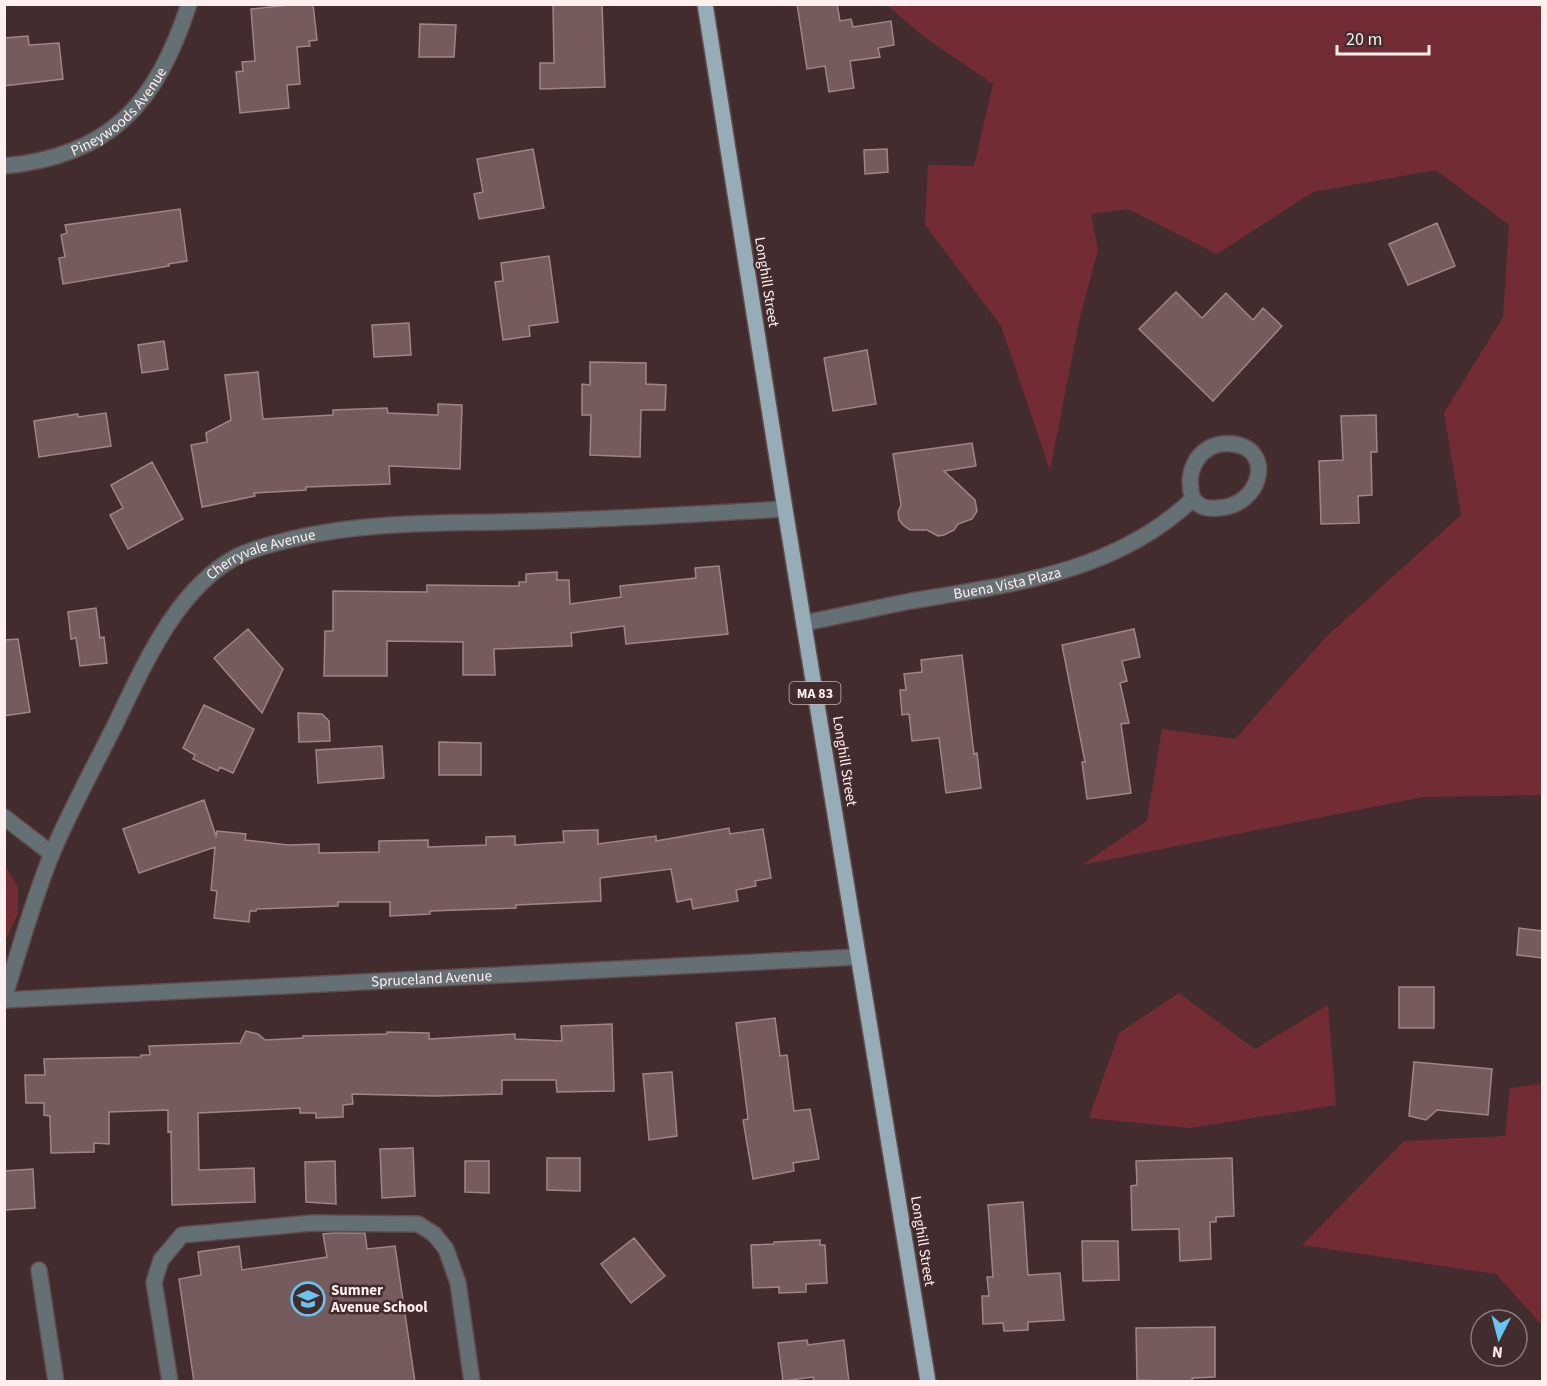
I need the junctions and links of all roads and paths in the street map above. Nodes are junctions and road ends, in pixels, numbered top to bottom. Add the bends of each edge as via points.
1 (189, 4) edge
2 (705, 4) edge
3 (4, 166) edge
4 (1193, 499) junction
5 (785, 508) junction
6 (804, 623) junction
7 (4, 817) edge
8 (52, 854) junction
9 (858, 957) junction
10 (4, 999) edge
11 (39, 1269) dead end
12 (56, 1382) edge
13 (170, 1382) edge
14 (472, 1382) edge
15 (928, 1382) edge

1 - 3 street, Pineywoods Avenue via 158,76 115,128 84,148 57,158
2 - 5 main road, Longhill Street / MA 83
4 - 4 street via 1204,508 1216,508 1248,497 1259,469 1251,453 1239,445 1224,443 1205,449 1194,461
4 - 6 street, Buena Vista Plaza via 1173,518 1132,543 1052,576
5 - 6 main road, Longhill Street / MA 83
5 - 8 street, Cherryvale Avenue via 698,515 346,528 236,557 192,594 160,636
6 - 9 main road, Longhill Street / MA 83
7 - 8 street
8 - 10 street, Cherryvale Avenue
9 - 10 street, Spruceland Avenue
9 - 15 main road, Longhill Street / MA 83
11 - 12 street
13 - 14 street via 154,1282 161,1260 182,1235 313,1223 418,1224 434,1234 446,1250 458,1283

